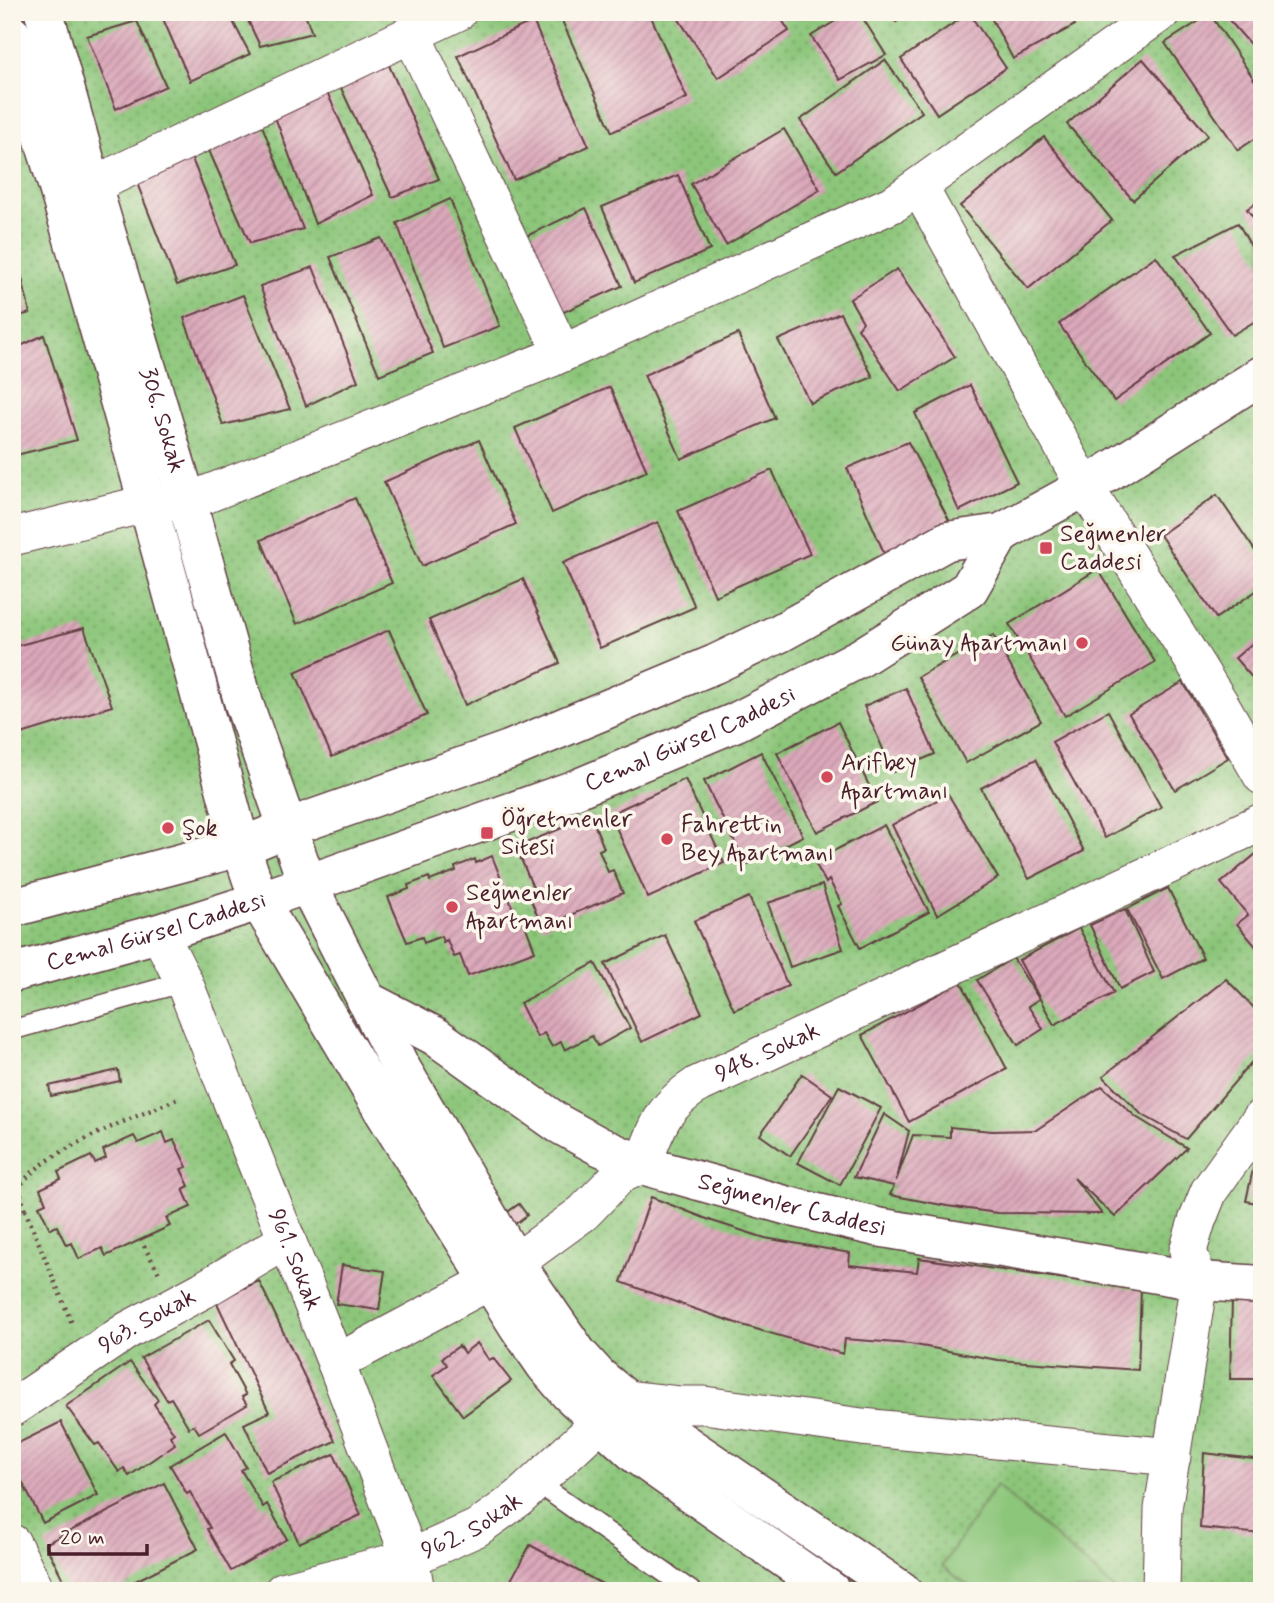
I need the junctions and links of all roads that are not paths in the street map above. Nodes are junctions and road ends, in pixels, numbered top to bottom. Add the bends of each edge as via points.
1 (458, 12) edge
2 (1161, 12) edge
3 (411, 33) junction
4 (28, 42) edge
5 (919, 187) junction
6 (77, 193) junction
7 (562, 353) junction
8 (1262, 375) edge
9 (1084, 487) junction
10 (187, 502) junction
11 (149, 503) junction
12 (1001, 533) junction
13 (12, 537) edge
14 (1262, 776) edge
15 (1262, 822) edge
16 (287, 828) junction
17 (241, 847) junction
18 (307, 883) junction
19 (258, 901) junction
20 (12, 908) edge
21 (159, 933) junction
22 (12, 973) edge
23 (184, 982) junction
24 (366, 1000) junction
25 (12, 1030) edge
26 (1262, 1117) edge
27 (642, 1165) junction
28 (287, 1240) junction
29 (503, 1273) junction
30 (1199, 1280) junction
31 (1262, 1285) edge
32 (336, 1363) junction
33 (12, 1408) edge
34 (613, 1411) junction
35 (1172, 1457) junction
36 (536, 1482) junction
37 (12, 1543) edge
38 (413, 1574) edge
39 (36, 1591) edge
40 (283, 1591) edge
41 (691, 1591) edge
42 (831, 1591) edge
43 (902, 1591) edge
44 (1161, 1591) edge

1 - 3 street
2 - 5 street
3 - 6 street
3 - 7 street
4 - 6 street, 306. Sokak
5 - 7 street via 895,203
5 - 9 street
6 - 10 street, 306. Sokak
6 - 11 street
7 - 10 street
8 - 9 street
9 - 12 street
9 - 14 street
10 - 11 street
10 - 16 street, 306. Sokak via 244,704
11 - 13 street
11 - 17 street
12 - 16 street via 947,541 715,664 509,750
12 - 18 street, Cemal Gürsel Caddesi via 970,589 860,658 736,722 576,789
15 - 27 street, 948. Sokak via 696,1085 664,1112
16 - 17 street
16 - 18 street, 306. Sokak
17 - 19 street
17 - 20 street
18 - 19 street, Cemal Gürsel Caddesi
18 - 24 street, 306. Sokak
19 - 21 street, Cemal Gürsel Caddesi
19 - 29 street via 386,1115
21 - 22 street, Cemal Gürsel Caddesi
21 - 23 street, 961. Sokak
23 - 25 lane
23 - 28 street, 961. Sokak
24 - 27 street, Seğmenler Caddesi via 435,1037 559,1124
24 - 29 street, 306. Sokak
26 - 30 street via 1209,1191 1197,1221 1188,1251
27 - 29 street via 620,1175 583,1213
27 - 30 street, Seğmenler Caddesi via 877,1227
28 - 32 street, 961. Sokak
28 - 33 street, 963. Sokak via 128,1330
29 - 32 street
29 - 34 street via 545,1365 570,1394
30 - 31 street, Seğmenler Caddesi
30 - 35 street
32 - 38 street, 961. Sokak
34 - 35 street via 704,1405 862,1427
34 - 36 street, 962. Sokak
34 - 42 street via 649,1464
34 - 43 street via 679,1440
35 - 44 street via 1163,1509
36 - 38 street, 962. Sokak
36 - 41 lane
37 - 39 street
38 - 40 street, 962. Sokak

